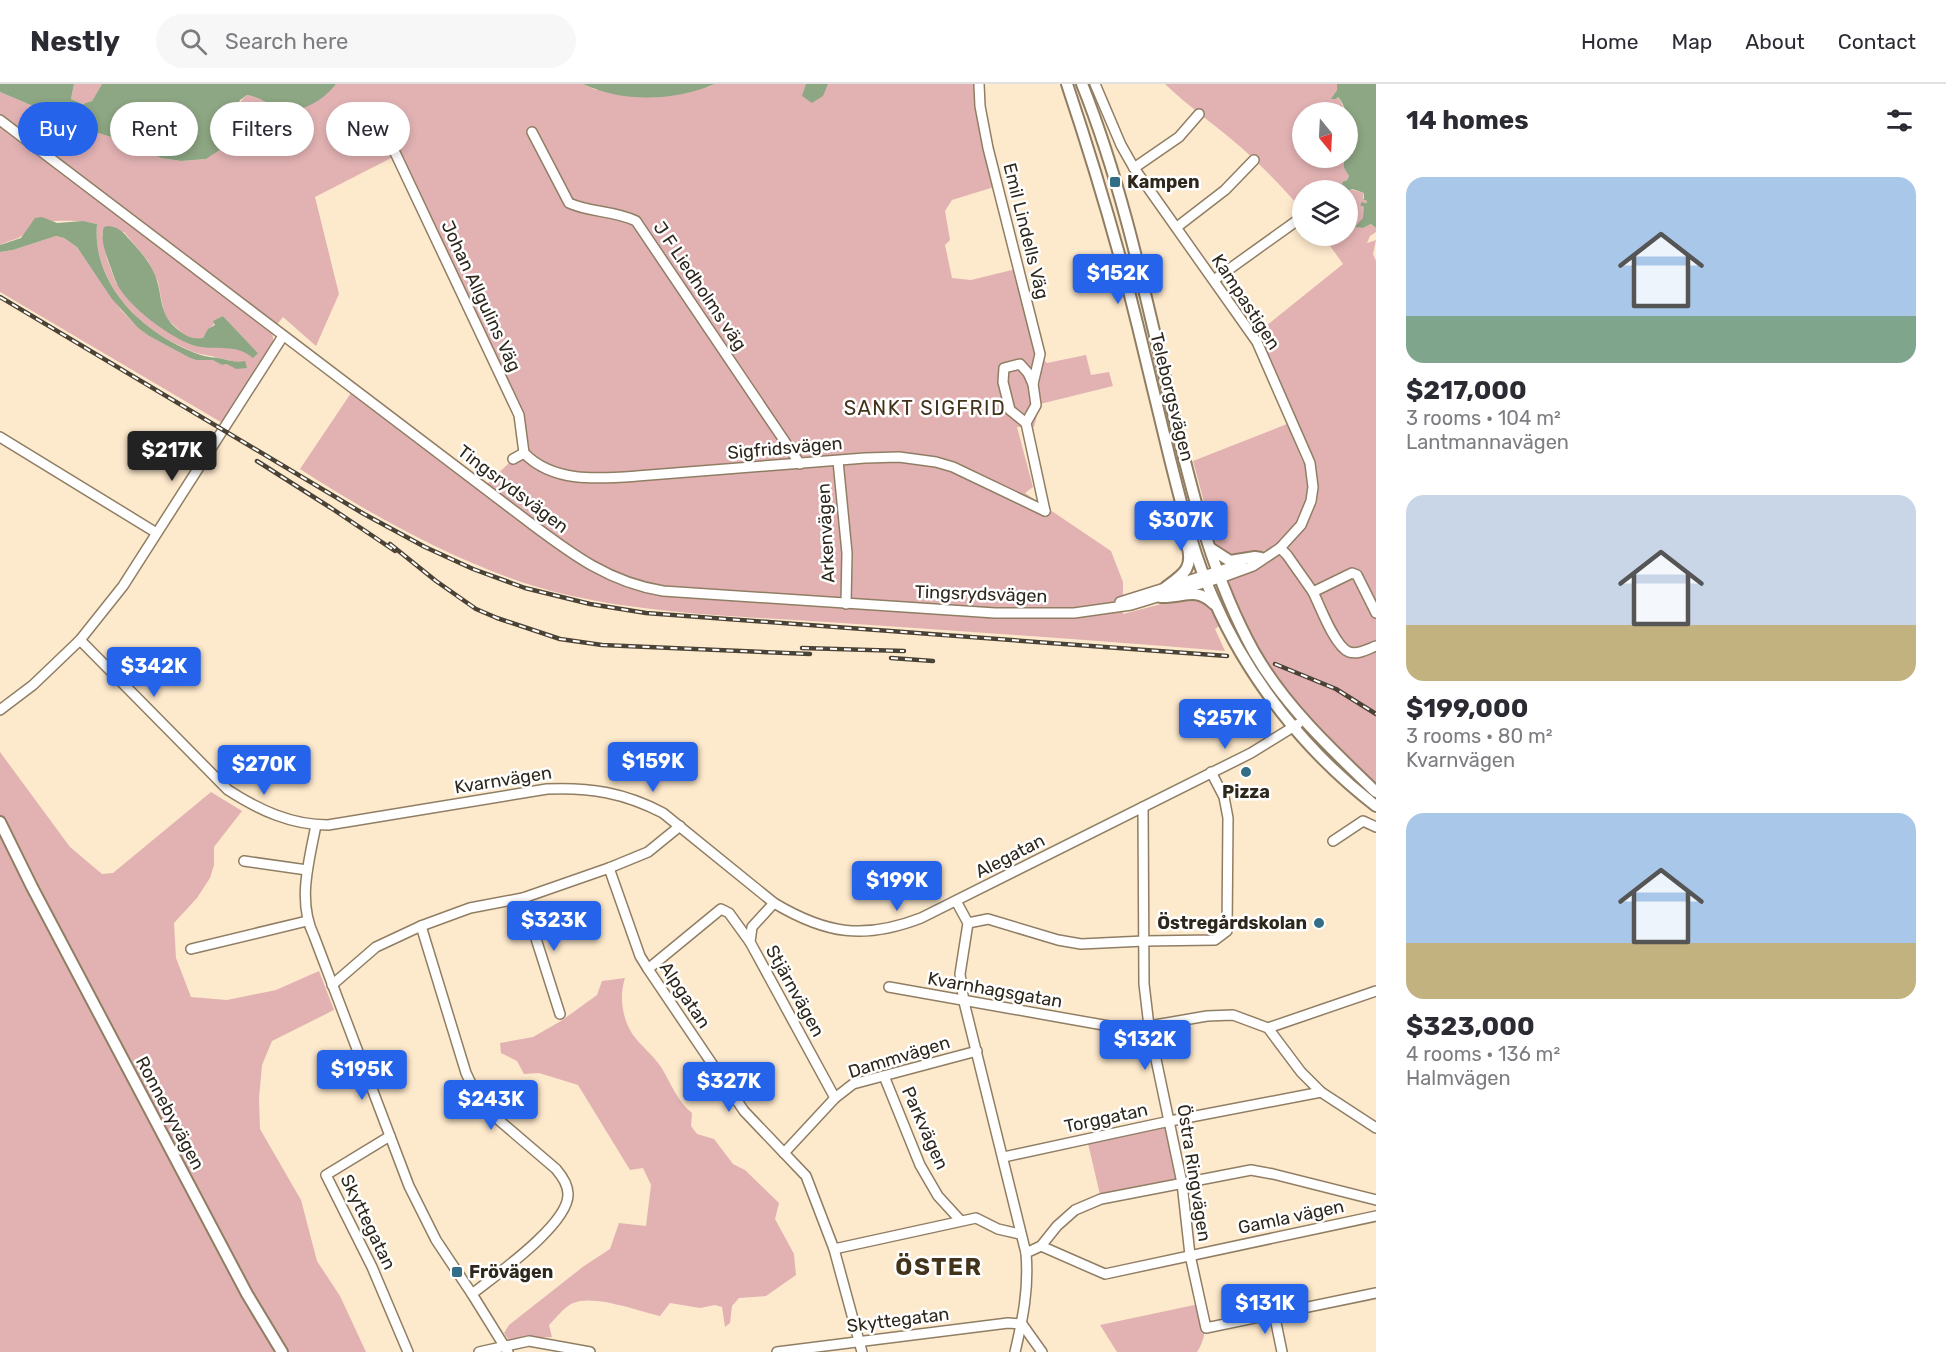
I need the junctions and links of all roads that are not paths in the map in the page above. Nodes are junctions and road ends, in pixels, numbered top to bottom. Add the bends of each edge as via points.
1 (979, 84) edge
2 (1067, 84) edge
3 (1082, 84) edge
4 (1096, 84) edge
5 (1199, 114) dead end
6 (0, 120) edge
7 (531, 132) dead end
8 (397, 156) edge
9 (1254, 160) dead end
10 (1134, 168) junction
11 (1292, 224) edge
12 (1177, 227) junction
13 (1214, 280) junction
14 (283, 336) junction
15 (1033, 384) junction
16 (1026, 423) junction
17 (0, 438) edge
18 (524, 453) junction
19 (513, 459) dead end
20 (838, 461) junction
21 (800, 464) junction
22 (1045, 511) joint
23 (1185, 520) junction
24 (155, 532) junction
25 (1210, 548) junction
26 (1280, 548) junction
27 (1265, 556) junction
28 (1219, 574) junction
29 (1205, 579) junction
30 (1164, 592) junction
31 (1313, 592) junction
32 (846, 604) junction
33 (1217, 606) junction
34 (1376, 613) edge
35 (80, 640) junction
36 (1376, 646) edge
37 (0, 710) edge
38 (1305, 720) junction
39 (1293, 727) junction
40 (1211, 772) junction
41 (1376, 792) edge
42 (1376, 806) edge
43 (1143, 807) junction
44 (0, 822) edge
45 (315, 825) junction
46 (680, 826) junction
47 (1376, 827) edge
48 (0, 837) edge
49 (1333, 841) dead end
50 (244, 861) dead end
51 (609, 868) junction
52 (307, 870) junction
53 (32, 887) junction
54 (523, 898) junction
55 (956, 901) junction
56 (774, 903) junction
57 (307, 921) junction
58 (968, 923) junction
59 (421, 926) junction
60 (1144, 940) junction
61 (750, 942) junction
62 (191, 949) dead end
63 (648, 969) junction
64 (332, 985) junction
65 (889, 987) dead end
66 (1376, 991) edge
67 (964, 1002) junction
68 (560, 1014) dead end
69 (1149, 1026) junction
70 (1268, 1028) junction
71 (977, 1051) junction
72 (884, 1076) junction
73 (1322, 1092) junction
74 (835, 1098) junction
75 (1170, 1121) junction
76 (1376, 1128) edge
77 (390, 1136) junction
78 (783, 1153) junction
79 (1004, 1157) junction
80 (1182, 1183) junction
81 (1376, 1200) edge
82 (1376, 1216) edge
83 (960, 1220) junction
84 (1020, 1234) junction
85 (1041, 1246) junction
86 (834, 1249) junction
87 (1026, 1253) junction
88 (1191, 1255) junction
89 (1376, 1293) edge
90 (472, 1294) junction
91 (1274, 1313) junction
92 (1022, 1324) junction
93 (860, 1342) junction
94 (506, 1349) edge
95 (282, 1352) edge
96 (408, 1352) edge
97 (479, 1352) edge
98 (590, 1352) edge
99 (777, 1352) edge
100 (862, 1352) edge
101 (1016, 1352) edge
102 (1042, 1352) edge
103 (1282, 1352) edge

1 - 15 street, Emil Lindells Väg via 988,148 1040,354
2 - 23 main road, Teleborgsvägen via 1120,255
3 - 25 main road, Teleborgsvägen via 1134,249 1192,491
4 - 10 street, Kampastigen via 1120,146
5 - 10 street via 1179,137
6 - 14 street, Tingsrydsvägen
7 - 21 street, J F Liedholms väg via 569,203 636,221
8 - 18 street, Johan Allgulins Väg via 519,415
9 - 12 street via 1225,190
10 - 12 street, Kampastigen
11 - 13 street
12 - 13 street, Kampastigen
13 - 26 street, Kampastigen via 1257,342 1310,463 1313,487 1307,513
14 - 24 street
14 - 32 street, Tingsrydsvägen via 601,572 663,591
15 - 16 street, Emil Lindells Väg via 1036,405
15 - 16 street, Emil Lindells Väg via 1020,364 1004,368 1010,410
16 - 22 street, Emil Lindells Väg
17 - 24 street
18 - 19 street
18 - 21 street, Sigfridsvägen via 540,467 577,477
20 - 21 street, Sigfridsvägen
20 - 22 street, Sigfridsvägen via 899,457 936,462
20 - 32 street, Arkenvägen via 847,553
23 - 29 main road, Teleborgsvägen
23 - 30 main road via 1190,562
24 - 35 street via 123,586
25 - 27 main road via 1230,561
25 - 28 main road, Teleborgsvägen
26 - 27 street, Kampastigen
26 - 31 street
27 - 28 street, Kampastigen via 1253,566
28 - 29 street, Tingsrydsvägen
28 - 38 main road, Teleborgsvägen via 1255,654
29 - 30 street, Tingsrydsvägen
29 - 33 main road, Teleborgsvägen
30 - 32 street, Tingsrydsvägen via 1131,605 1074,613 1020,614
30 - 33 main road via 1197,594
31 - 34 street via 1352,573 1357,575
31 - 36 street via 1340,647 1360,653
33 - 39 main road, Teleborgsvägen via 1250,667
35 - 37 street
35 - 45 street, Kvarnvägen via 228,790 257,808
38 - 39 street, Alegatan
38 - 41 main road, Teleborgsvägen
39 - 40 street, Alegatan
39 - 42 main road, Teleborgsvägen
40 - 43 street, Alegatan
40 - 60 street via 1224,797 1228,818 1227,931 1215,940
43 - 55 street, Alegatan
43 - 60 street, Östra Ringvägen
44 - 53 main road, Ronnebyvägen
45 - 46 street, Kvarnvägen via 575,787 628,797 663,813
45 - 52 street
46 - 51 street via 648,852
46 - 56 street, Kvarnvägen
47 - 49 street via 1363,821
48 - 53 main road, Ronnebyvägen
50 - 52 street
51 - 54 street
51 - 63 street, Alpgatan
52 - 57 street
53 - 95 main road, Ronnebyvägen via 247,1294
54 - 59 street via 470,909
54 - 68 street
55 - 56 street, Kvarnvägen via 901,926 858,932 804,920
55 - 58 street
56 - 61 street, Stjärnvägen via 752,927
57 - 62 street
57 - 64 street
58 - 60 street via 988,919 1082,944
58 - 67 street via 960,974
59 - 64 street via 376,947
59 - 90 street via 466,1073 477,1096 487,1110 556,1169 568,1194 567,1205 549,1230
60 - 69 street, Östra Ringvägen
61 - 63 street via 729,913 721,909
61 - 74 street, Stjärnvägen
63 - 78 street, Alpgatan via 744,1111
64 - 77 street
65 - 67 street, Kvarnhagsgatan
66 - 70 street
67 - 69 street, Kvarnhagsgatan via 1109,1026
67 - 71 street
69 - 70 street, Kvarnhagsgatan via 1233,1015
69 - 75 street, Östra Ringvägen
70 - 73 street via 1301,1072
71 - 72 street, Dammvägen
71 - 79 street
72 - 74 street, Dammvägen via 853,1084
72 - 83 street, Parkvägen via 920,1165 938,1196
73 - 75 street, Torggatan
73 - 76 street
74 - 78 street, Dammvägen
75 - 79 street, Torggatan
75 - 80 street, Östra Ringvägen
77 - 90 street via 436,1240
77 - 96 street, Skyttegatan via 326,1175 372,1267
78 - 86 street, Alpgatan via 806,1176
79 - 84 street
80 - 81 street via 1251,1170
80 - 85 street via 1101,1199 1075,1210
80 - 88 street, Östra Ringvägen
82 - 88 street, Gamla vägen
83 - 84 street via 976,1218
83 - 86 street
84 - 87 street
85 - 87 street
85 - 88 street, Gamla vägen via 1105,1274
86 - 93 street, Alpgatan
87 - 92 street via 1028,1280
88 - 91 street, Östra Ringvägen via 1206,1329
89 - 91 street
90 - 94 street
91 - 103 street
92 - 93 street, Skyttegatan
92 - 101 street
92 - 102 street
93 - 99 street, Skyttegatan
93 - 100 street, Alpgatan
94 - 97 street
94 - 98 street via 529,1341

